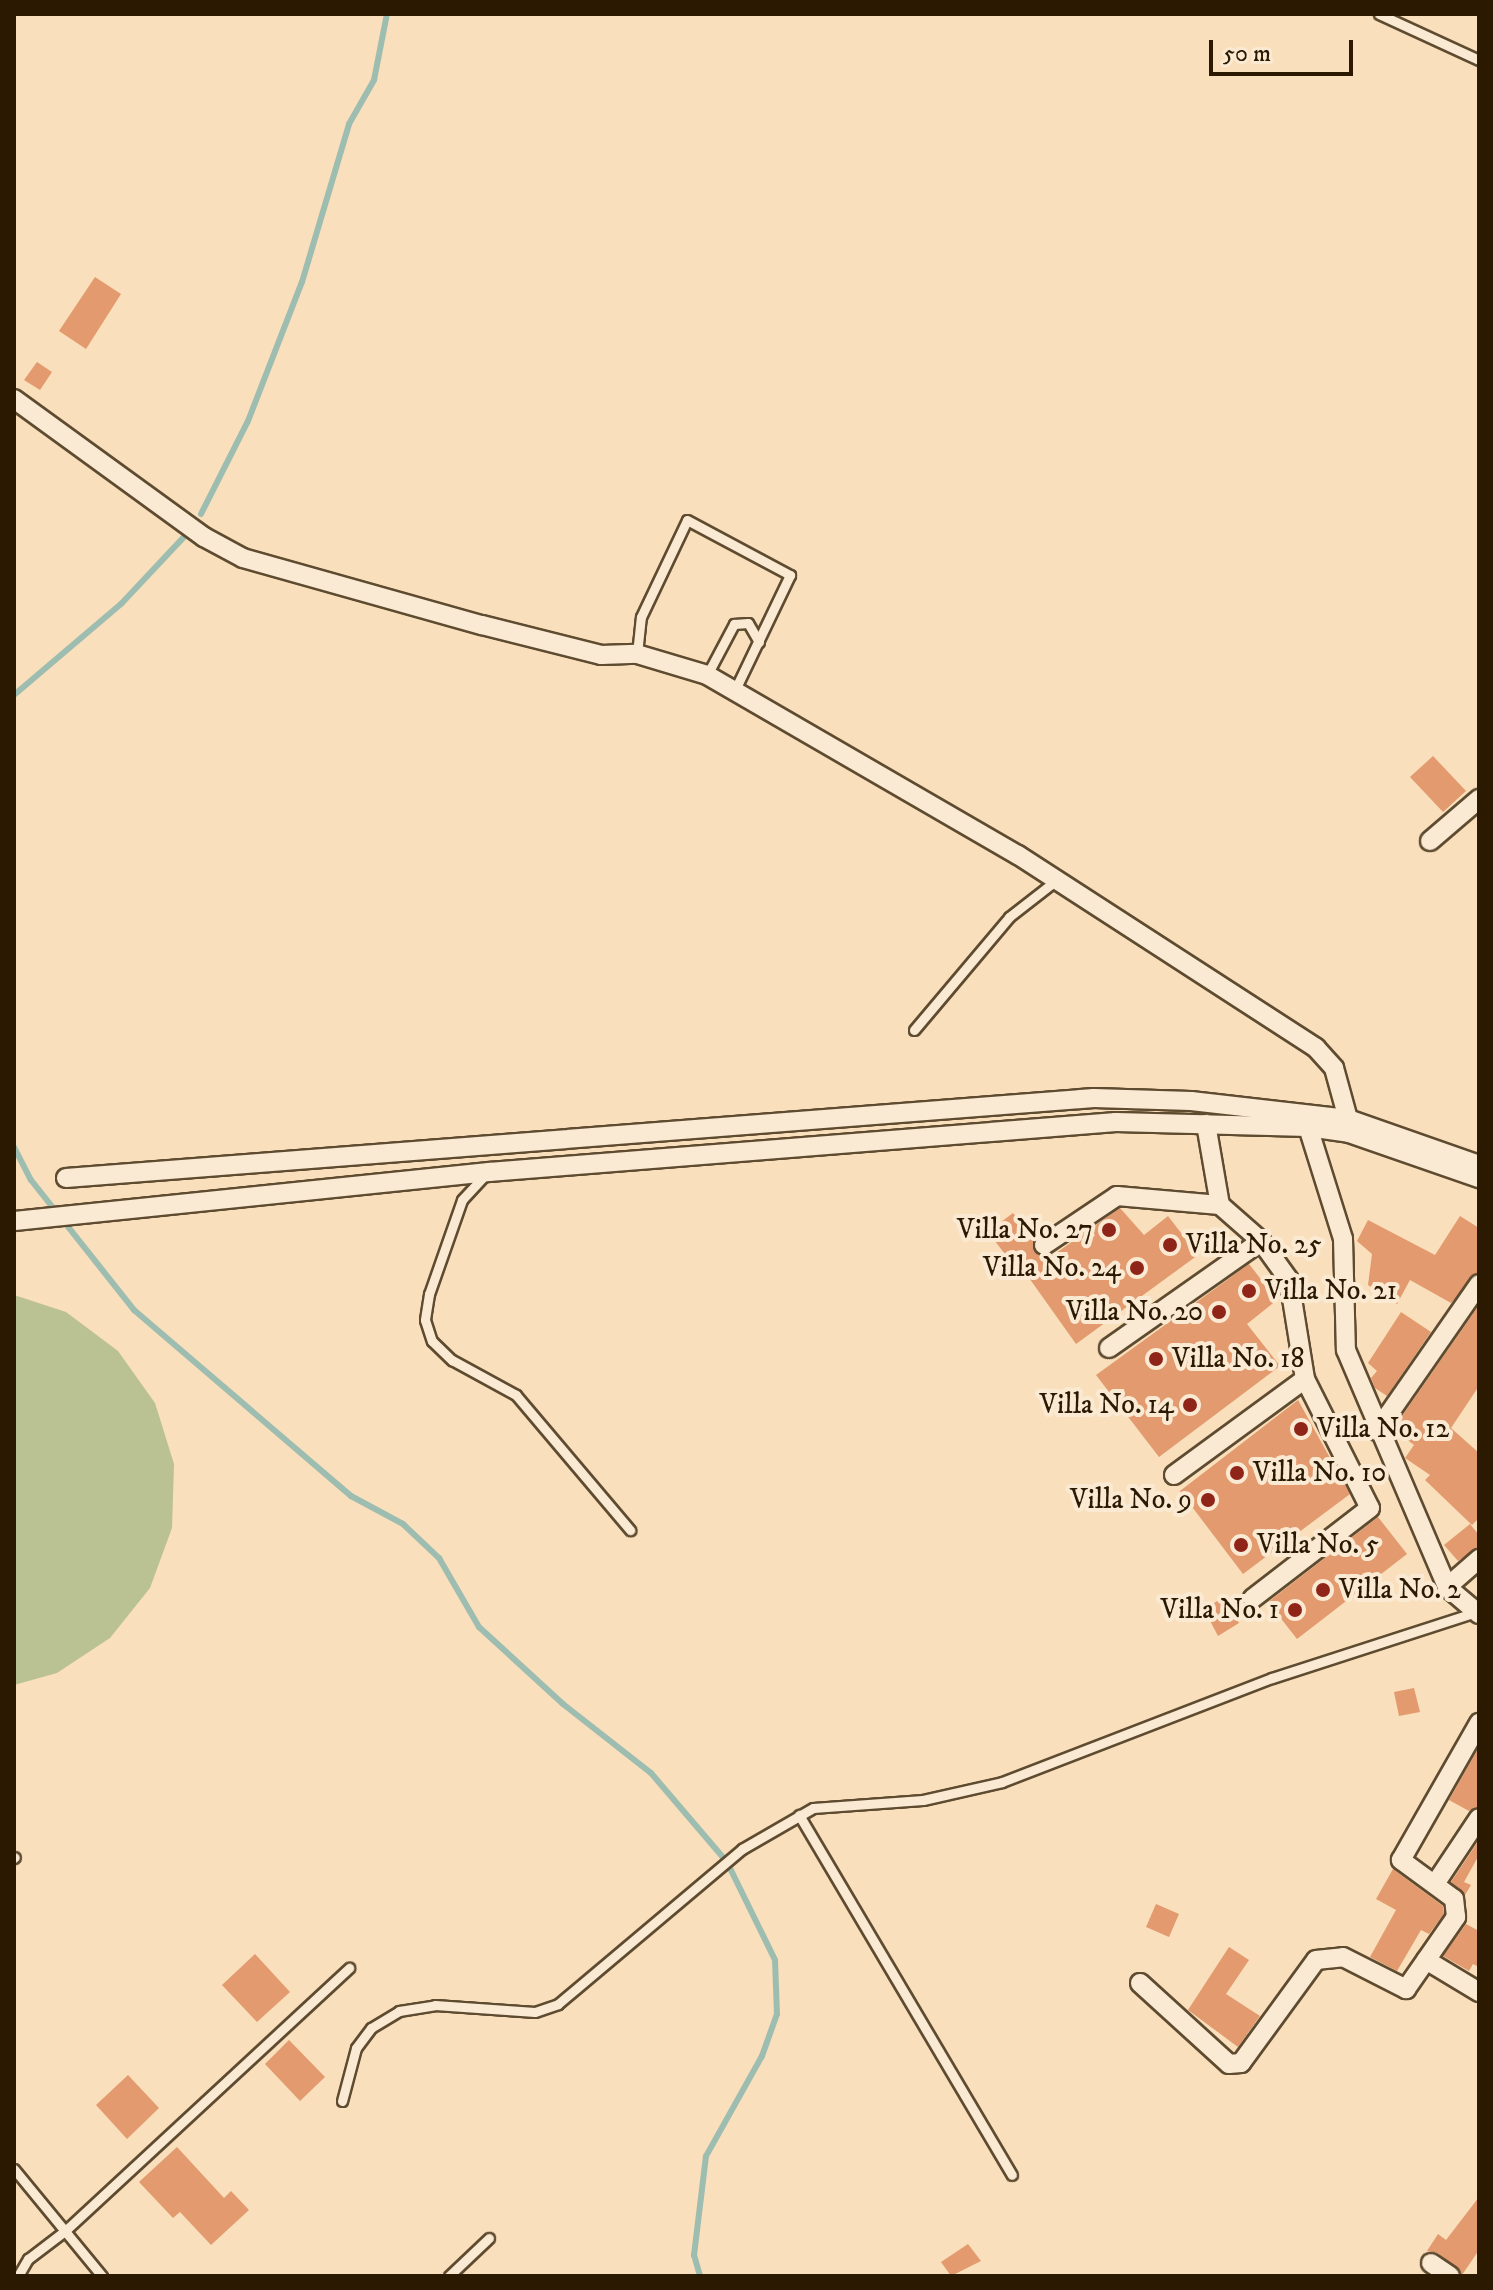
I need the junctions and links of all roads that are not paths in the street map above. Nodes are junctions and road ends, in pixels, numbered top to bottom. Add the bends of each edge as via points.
1 (1379, 14) edge
2 (1479, 60) edge
3 (14, 399) edge
4 (759, 642) junction
5 (637, 654) junction
6 (707, 675) junction
7 (735, 690) junction
8 (1479, 799) edge
9 (1430, 841) dead end
10 (1054, 882) junction
11 (914, 1030) dead end
12 (1348, 1119) junction
13 (1206, 1124) junction
14 (1308, 1127) junction
15 (1479, 1165) edge
16 (185, 1168) junction
17 (489, 1172) junction
18 (66, 1178) dead end
19 (1479, 1178) edge
20 (189, 1203) junction
21 (1220, 1205) junction
22 (18, 1221) edge
23 (1261, 1241) junction
24 (1044, 1245) dead end
25 (1479, 1284) edge
26 (1109, 1348) dead end
27 (1305, 1379) junction
28 (1377, 1431) junction
29 (1174, 1475) dead end
30 (630, 1530) dead end
31 (1479, 1559) edge
32 (1447, 1587) junction
33 (1253, 1598) dead end
34 (1478, 1613) edge
35 (1479, 1723) edge
36 (799, 1815) junction
37 (1479, 1818) edge
38 (1435, 1884) junction
39 (1426, 1960) junction
40 (349, 1968) dead end
41 (1140, 1983) dead end
42 (1479, 1992) edge
43 (342, 2101) dead end
44 (14, 2169) edge
45 (1012, 2175) dead end
46 (66, 2230) junction
47 (489, 2238) dead end
48 (1431, 2263) dead end
49 (18, 2276) edge
50 (102, 2276) edge
51 (449, 2276) edge
52 (1450, 2276) edge

1 - 2 lane
3 - 5 street via 204,537 243,558 586,651
4 - 5 lane via 790,575 687,520 641,617
4 - 6 lane via 748,623 734,624
4 - 7 lane
5 - 6 street
6 - 7 street
7 - 10 street via 884,774
8 - 9 street
10 - 11 lane via 1009,917
10 - 12 street via 1316,1048 1334,1068
12 - 15 street
12 - 16 street via 1191,1101 1094,1098
13 - 14 street
13 - 17 street via 1116,1122
13 - 21 street
14 - 19 street via 1391,1145
14 - 28 street via 1343,1239 1346,1350
16 - 18 street
16 - 20 street
17 - 20 street
17 - 30 lane via 462,1200 429,1294 425,1320 432,1341 452,1360 516,1395
20 - 22 street
21 - 23 street
21 - 24 street via 1117,1196
23 - 26 street
23 - 27 street via 1295,1296
25 - 28 street
27 - 29 street
27 - 33 street via 1370,1508
28 - 32 street
31 - 32 street
32 - 34 street
34 - 36 lane via 1272,1678 1002,1782 923,1800 848,1803
35 - 38 street via 1401,1860
36 - 43 lane via 742,1849 558,2004 535,2012 435,2005 399,2011 371,2028 356,2048
36 - 45 lane
37 - 38 street
38 - 39 street via 1454,1899 1456,1917
39 - 41 street via 1406,1989 1343,1957 1316,1960 1241,2063 1229,2064
39 - 42 street
40 - 46 lane
44 - 46 lane
46 - 49 lane via 28,2259
46 - 50 lane
47 - 51 lane
48 - 52 street

